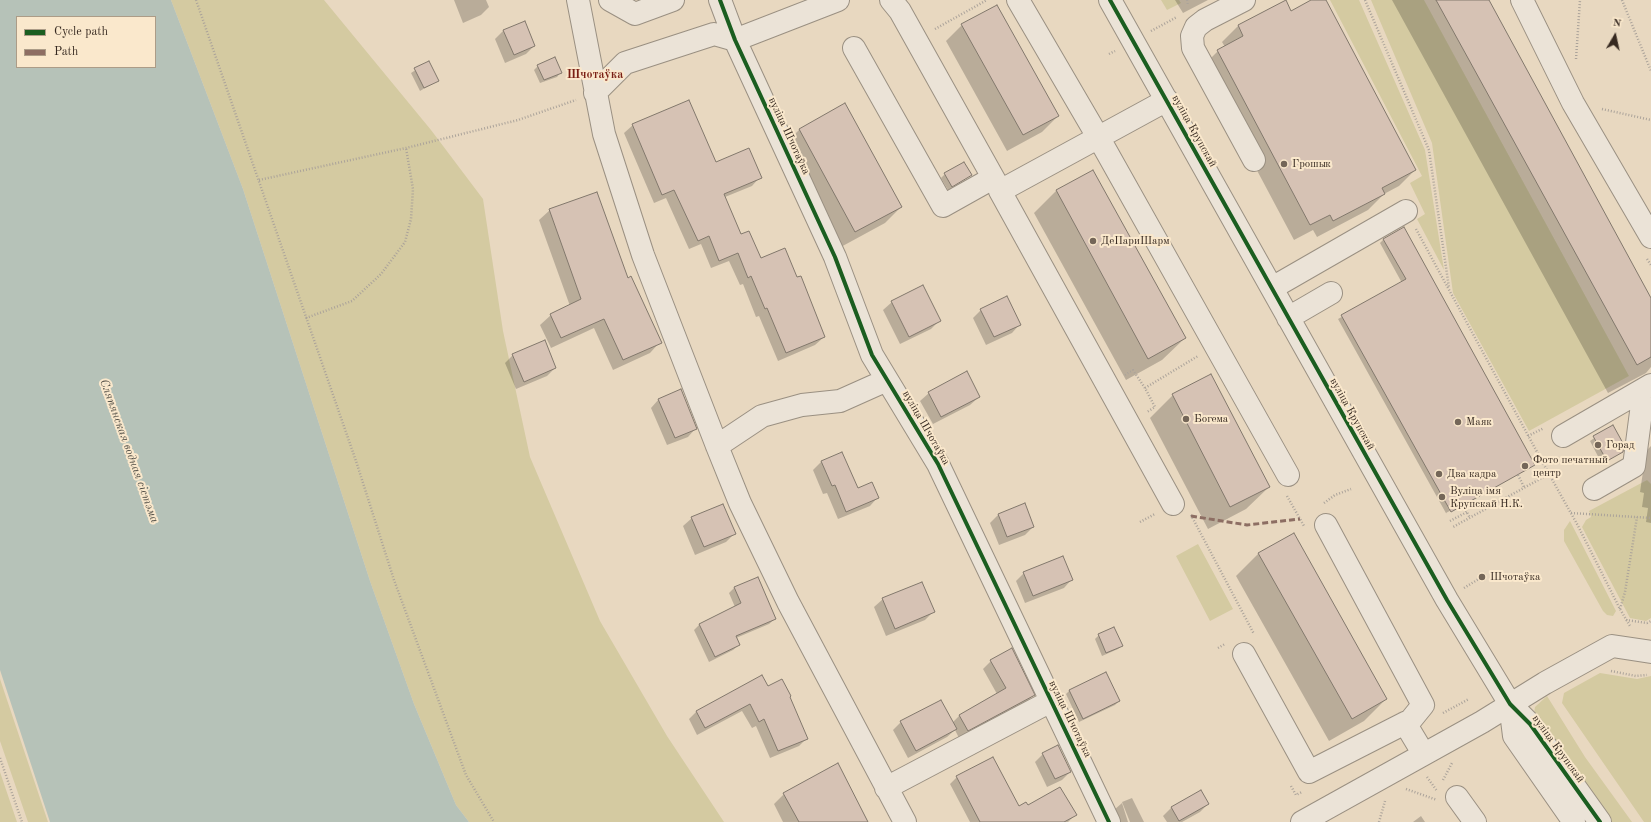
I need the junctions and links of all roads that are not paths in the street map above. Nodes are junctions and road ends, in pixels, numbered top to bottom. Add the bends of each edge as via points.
1 (578, 0) edge
2 (610, 0) edge
3 (673, 0) edge
4 (720, 0) edge
5 (838, 0) edge
6 (891, 0) edge
7 (1018, 0) edge
8 (1110, 0) edge
9 (1244, 0) edge
10 (1522, 0) edge
11 (735, 40) junction
12 (854, 48) dead end
13 (595, 93) junction
14 (1167, 100) junction
15 (1098, 138) junction
16 (1254, 160) dead end
17 (997, 184) junction
18 (1406, 211) road end
19 (1651, 237) edge
20 (1272, 288) junction
21 (1331, 292) dead end
22 (1288, 318) junction
23 (888, 380) junction
24 (1648, 387) edge
25 (1563, 436) dead end
26 (717, 446) junction
27 (1288, 475) dead end
28 (1594, 489) dead end
29 (1181, 507) road end
30 (1317, 529) road end
31 (1250, 645) road end
32 (1651, 652) edge
33 (1051, 701) junction
34 (1510, 704) junction
35 (1405, 722) junction
36 (1424, 763) junction
37 (886, 788) junction
38 (1447, 794) road end
39 (905, 822) edge
40 (1109, 822) edge
41 (1302, 822) edge
42 (1475, 822) edge
43 (1574, 822) edge
44 (1600, 822) edge

1 - 13 street
2 - 3 street via 635,14
4 - 11 street, вуліца Шчотаўка
5 - 11 street
6 - 17 street via 900,11
7 - 15 street
8 - 14 street, вуліца Крупскай
9 - 16 street via 1205,20 1196,27 1192,36 1193,48
10 - 19 street via 1573,103
11 - 13 street via 714,34 625,63
11 - 23 street, вуліца Шчотаўка via 835,257 872,356
12 - 17 street via 943,206
13 - 26 street via 604,134 643,255
14 - 15 street
14 - 20 street, вуліца Крупскай
15 - 17 street
15 - 27 street
17 - 29 street
18 - 20 street
20 - 22 street, вуліца Крупскай
21 - 22 street
22 - 34 street, вуліца Крупскай via 1423,559
23 - 26 street via 840,401 802,405 762,416
23 - 33 street, вуліца Шчотаўка via 938,464
24 - 25 street
24 - 28 street via 1634,466
26 - 37 street via 740,503 784,594
30 - 35 street via 1423,705
31 - 35 street via 1309,772
32 - 34 street via 1612,646
33 - 37 street
33 - 40 street, вуліца Шчотаўка
34 - 36 street
34 - 43 street, вуліца Крупскай via 1514,736
34 - 44 street, вуліца Крупскай via 1530,724
35 - 36 street
36 - 41 street
37 - 39 street
38 - 42 street

